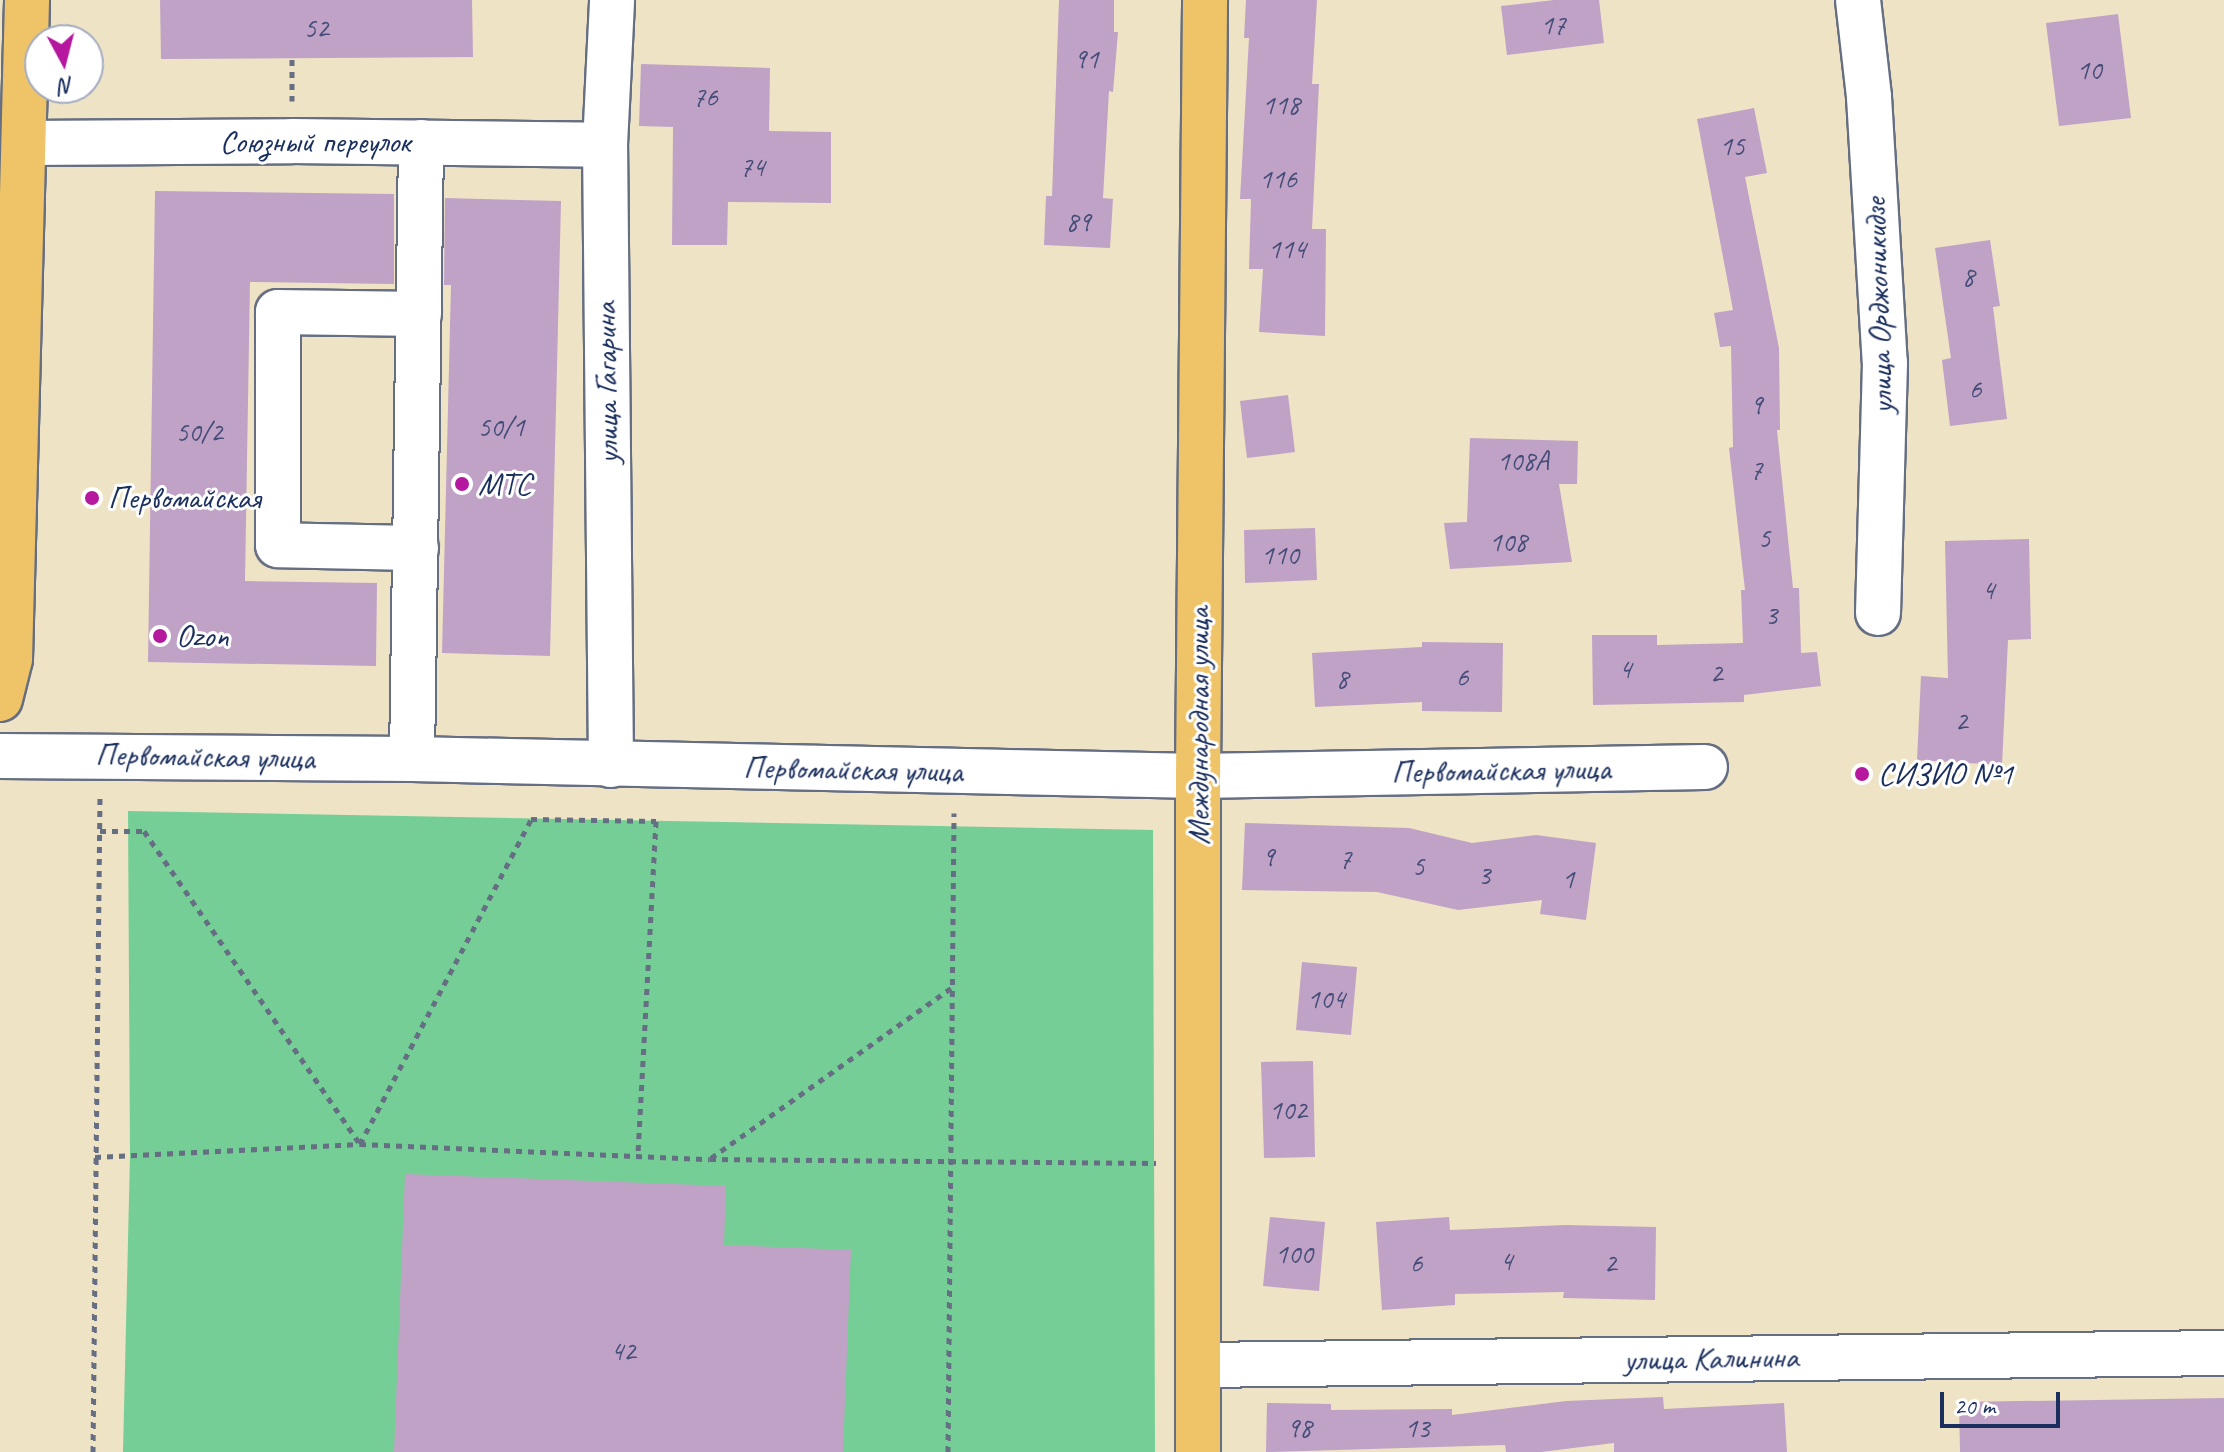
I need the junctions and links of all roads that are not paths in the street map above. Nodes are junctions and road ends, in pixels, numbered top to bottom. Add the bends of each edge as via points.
1 (27, 0) edge
2 (612, 0) edge
3 (1205, 0) edge
4 (1858, 0) edge
5 (421, 142) junction
6 (25, 143) junction
7 (605, 145) junction
8 (419, 314) junction
9 (416, 548) junction
10 (1878, 613) dead end
11 (0, 699) edge
12 (0, 756) edge
13 (412, 759) junction
14 (611, 765) junction
15 (1705, 767) dead end
16 (1198, 776) junction
17 (2224, 1353) edge
18 (1198, 1365) junction
19 (1198, 1452) edge

1 - 6 main road
2 - 7 street, улица Гагарина
3 - 16 main road, Международная улица
4 - 10 street, улица Орджоникидзе via 1885,363
5 - 6 street, Союзный переулок
5 - 7 street, Союзный переулок
5 - 8 street
6 - 11 main road via 10,659
7 - 14 street, улица Гагарина
8 - 9 street
8 - 9 street via 278,312 278,545
9 - 13 street
12 - 13 street, Первомайская улица
13 - 14 street, Первомайская улица
14 - 16 street, Первомайская улица
15 - 16 street, Первомайская улица
16 - 18 main road, Международная улица
17 - 18 street, улица Калинина
18 - 19 main road, Международная улица

